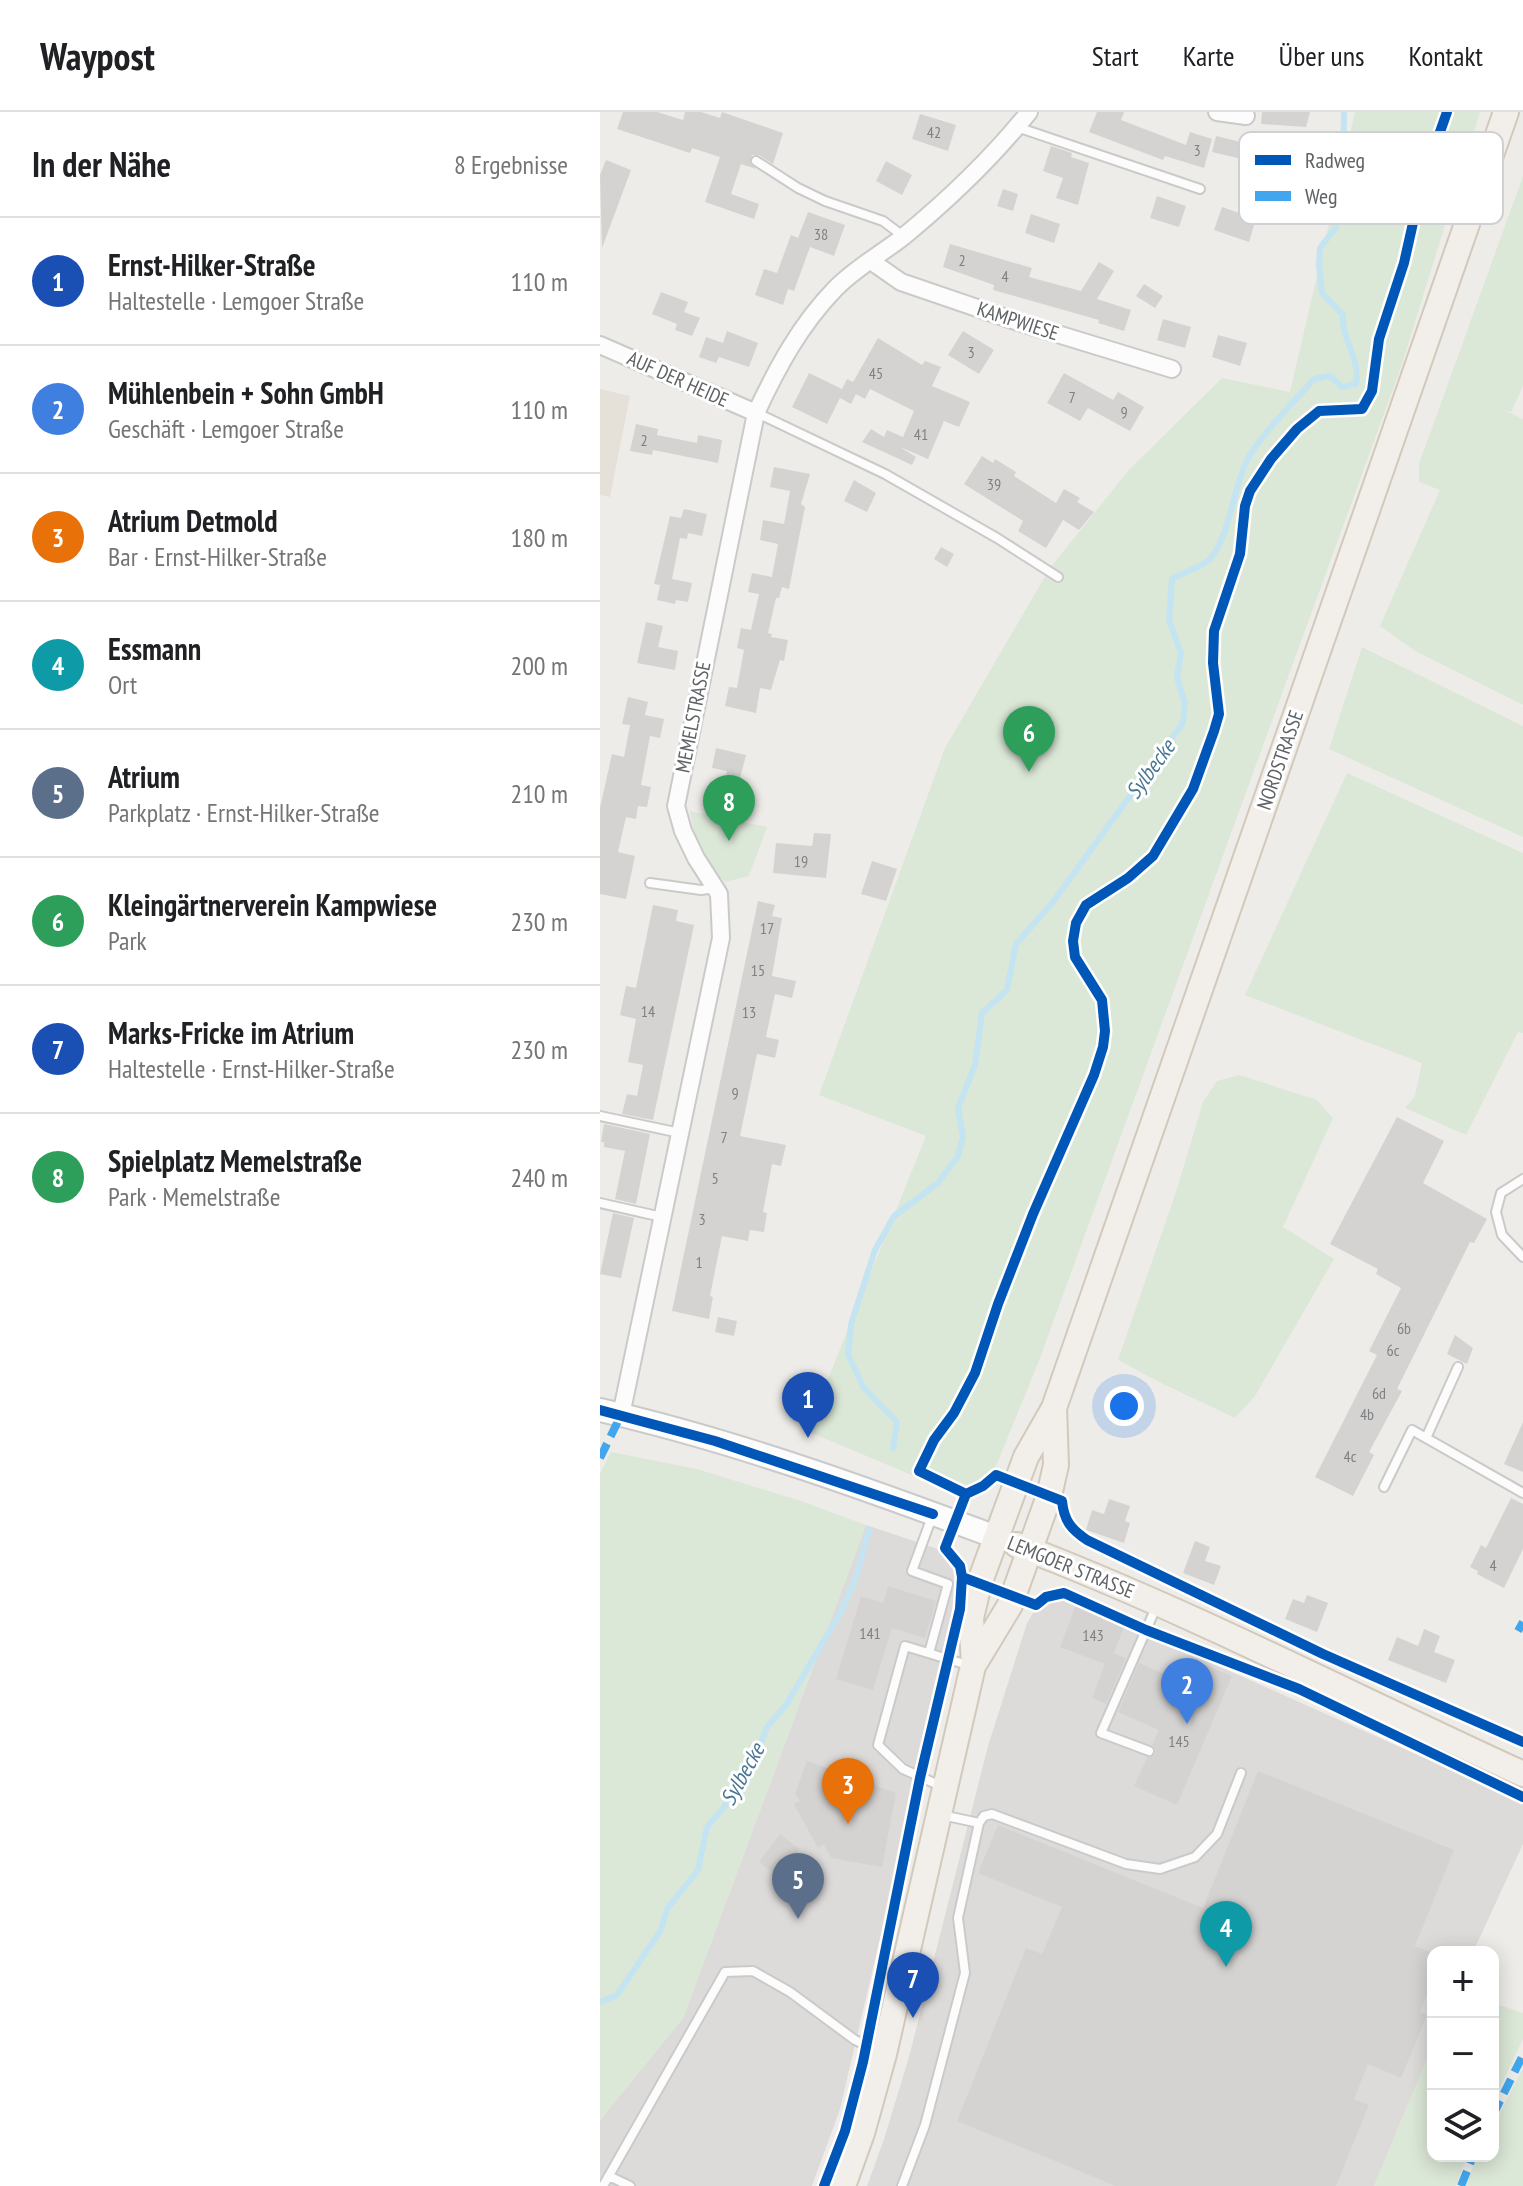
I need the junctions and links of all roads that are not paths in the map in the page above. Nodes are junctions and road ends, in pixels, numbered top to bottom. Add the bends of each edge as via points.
1 (1029, 112) edge
2 (1217, 112) edge
3 (1506, 112) edge
4 (1246, 116) dead end
5 (1017, 127) junction
6 (1499, 132) edge
7 (756, 161) dead end
8 (1200, 189) dead end
9 (1467, 224) edge
10 (903, 236) junction
11 (871, 261) junction
12 (600, 345) edge
13 (1172, 369) dead end
14 (756, 413) junction
15 (1058, 577) dead end
16 (650, 883) dead end
17 (716, 888) junction
18 (600, 1116) edge
19 (680, 1133) junction
20 (1523, 1179) edge
21 (600, 1203) edge
22 (663, 1217) junction
23 (1523, 1257) edge
24 (1458, 1367) dead end
25 (1054, 1408) junction
26 (611, 1413) edge
27 (1426, 1438) junction
28 (1384, 1487) dead end
29 (1523, 1493) edge
30 (933, 1514) junction
31 (996, 1537) junction
32 (1030, 1550) junction
33 (1158, 1602) junction
34 (929, 1653) junction
35 (974, 1664) junction
36 (1149, 1751) dead end
37 (1241, 1773) dead end
38 (1523, 1774) edge
39 (944, 1787) junction
40 (938, 1813) junction
41 (979, 1823) junction
42 (884, 2054) junction
43 (609, 2176) junction
44 (603, 2186) edge
45 (630, 2186) edge
46 (843, 2186) edge
47 (902, 2186) edge

1 - 5 street, MEMELSTRASSE
2 - 4 street
3 - 6 main road, NORDSTRASSE
5 - 8 lane
5 - 10 street, MEMELSTRASSE
7 - 10 lane via 798,188 883,221
9 - 25 main road, NORDSTRASSE
10 - 11 street, MEMELSTRASSE
11 - 13 street, KAMPWIESE via 901,282
11 - 14 street, MEMELSTRASSE via 836,287 810,317
12 - 14 street, AUF DER HEIDE
14 - 15 lane via 885,474
14 - 17 street, MEMELSTRASSE via 676,806 696,858
16 - 17 lane
17 - 19 street, MEMELSTRASSE via 721,938
18 - 19 lane
19 - 22 street, MEMELSTRASSE
20 - 23 lane via 1501,1193 1496,1212 1502,1235
21 - 22 lane
22 - 26 street, MEMELSTRASSE
24 - 27 lane
25 - 31 main road, NORDSTRASSE via 1026,1457
25 - 32 main road, NORDSTRASSE via 1056,1465
26 - 30 main road, LEMGOER STRASSE via 715,1441
27 - 28 lane via 1412,1430
27 - 29 lane
30 - 31 main road, LEMGOER STRASSE
30 - 34 lane via 912,1571 948,1584
31 - 32 main road, LEMGOER STRASSE
31 - 35 main road, NORDSTRASSE via 971,1618
32 - 33 main road, LEMGOER STRASSE
32 - 35 main road, NORDSTRASSE via 1003,1621
33 - 36 lane via 1101,1733
33 - 38 main road, LEMGOER STRASSE
34 - 35 lane
34 - 39 lane via 905,1646 878,1745 903,1769
35 - 39 main road
37 - 41 lane via 1217,1834 1195,1857 1160,1869 1126,1864 992,1814
39 - 40 main road
40 - 41 lane
40 - 42 main road
41 - 47 lane via 958,1918 965,1973 925,2125
42 - 43 lane via 753,1971 725,1972
42 - 46 main road
43 - 44 lane
43 - 45 lane

